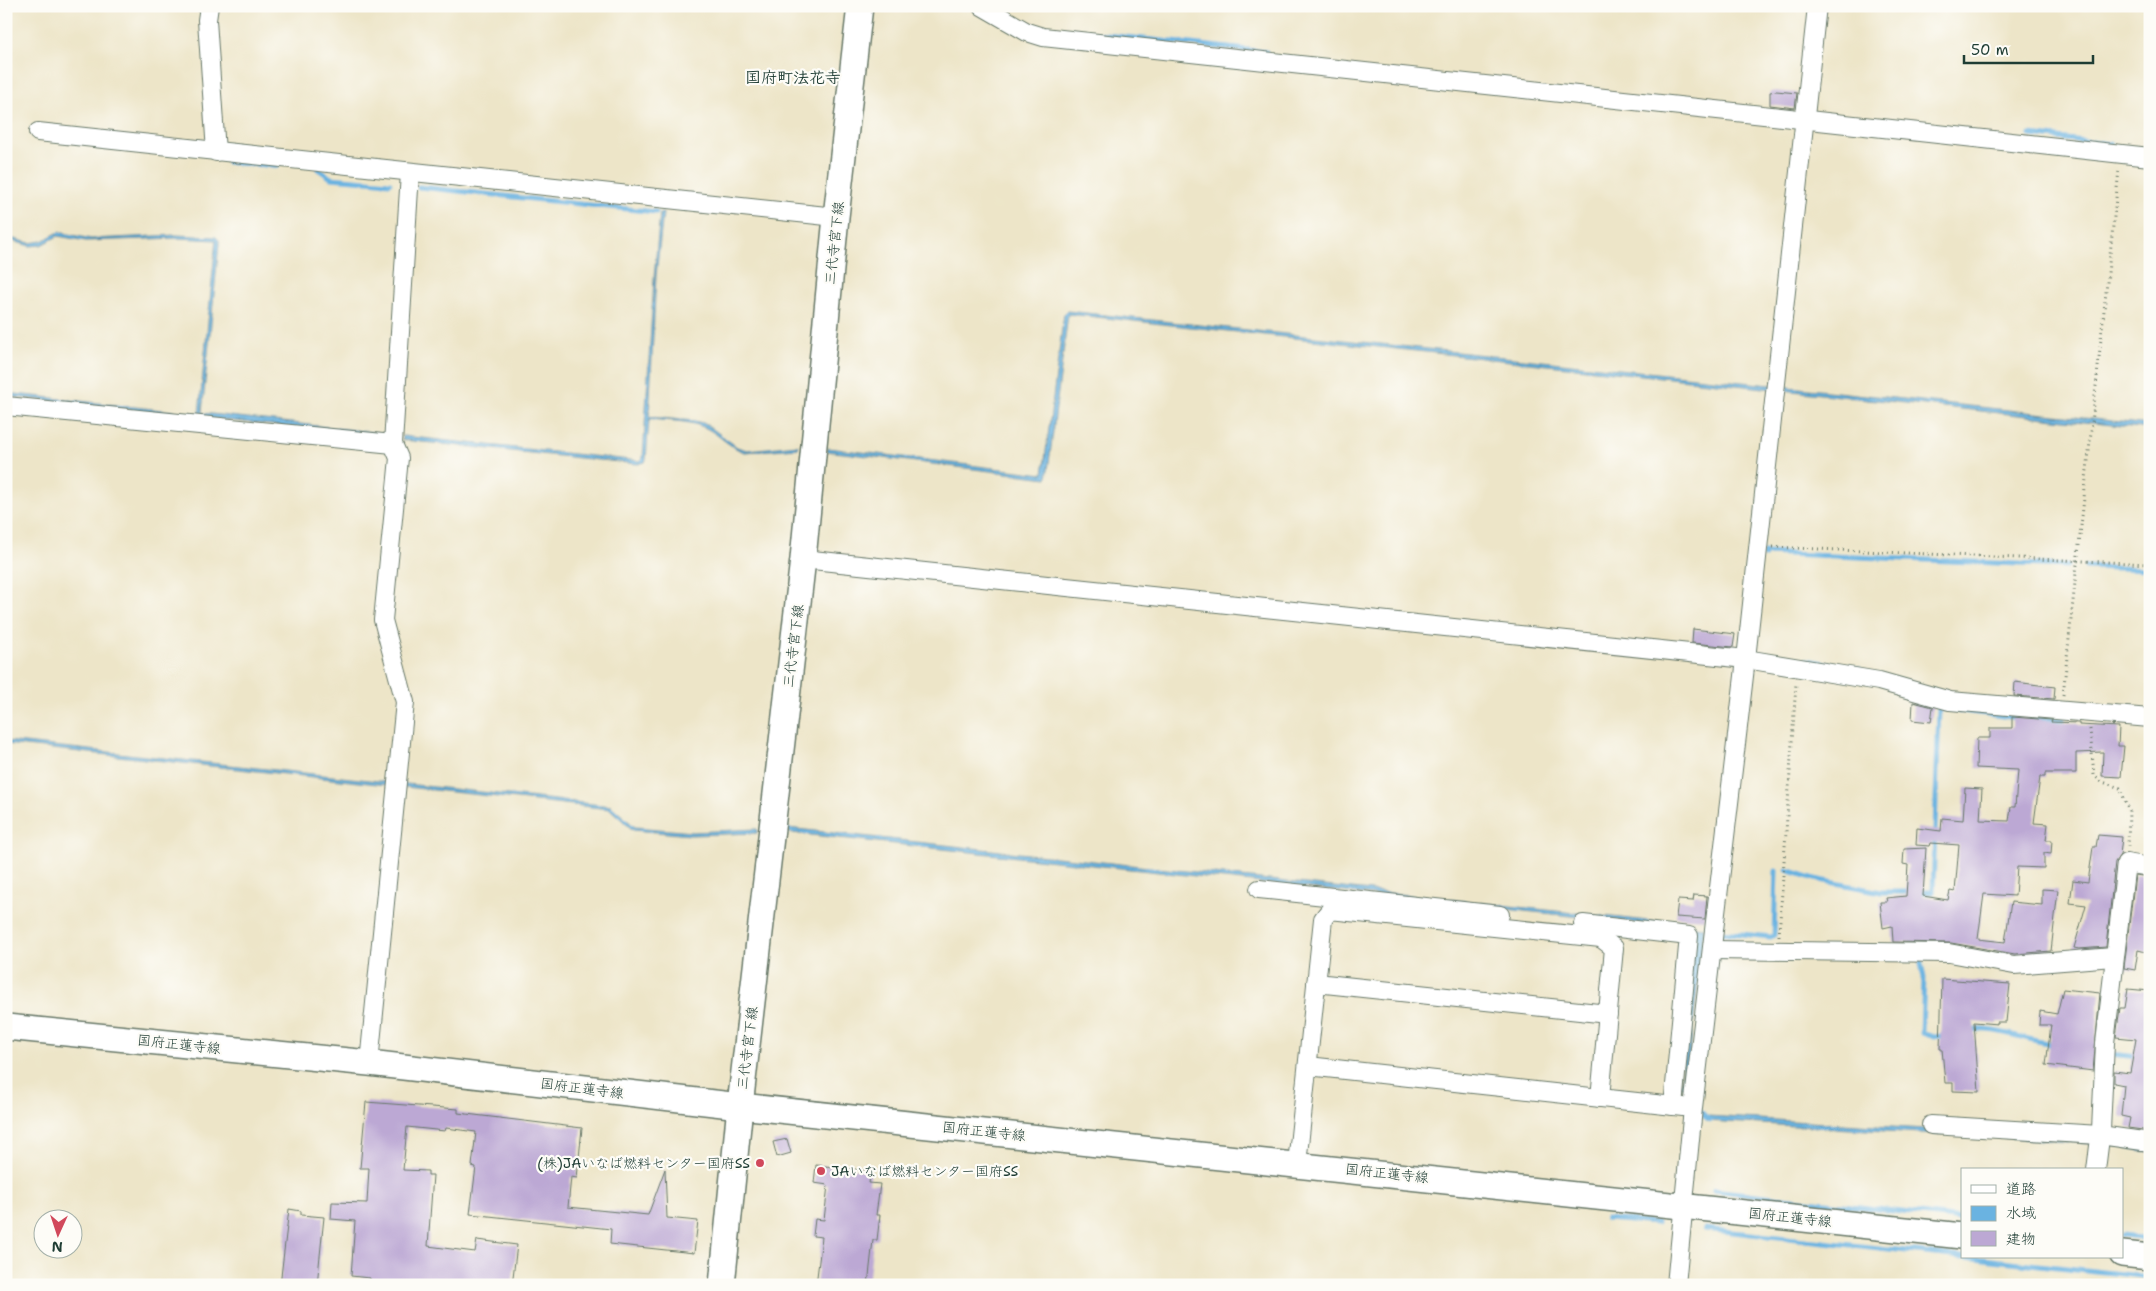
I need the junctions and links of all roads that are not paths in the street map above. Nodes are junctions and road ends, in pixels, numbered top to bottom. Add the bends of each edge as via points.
1 (209, 6) edge
2 (860, 6) edge
3 (982, 6) edge
4 (1816, 6) edge
5 (1804, 120) junction
6 (38, 132) dead end
7 (216, 152) junction
8 (2150, 157) edge
9 (410, 173) junction
10 (836, 217) junction
11 (6, 406) edge
12 (392, 444) junction
13 (803, 559) junction
14 (1746, 659) junction
15 (2150, 718) edge
16 (2150, 867) edge
17 (1259, 889) dead end
18 (1712, 950) junction
19 (2114, 957) junction
20 (1316, 984) junction
21 (1608, 1014) junction
22 (6, 1027) edge
23 (369, 1063) junction
24 (1308, 1066) junction
25 (1600, 1098) junction
26 (740, 1106) junction
27 (1673, 1106) junction
28 (1693, 1108) junction
29 (1931, 1125) dead end
30 (2100, 1134) junction
31 (2150, 1142) edge
32 (1297, 1164) junction
33 (2096, 1168) edge
34 (1683, 1206) junction
35 (1961, 1236) edge
36 (2124, 1254) edge
37 (2150, 1257) edge
38 (722, 1285) edge
39 (1676, 1285) edge

1 - 7 street via 207,20
2 - 10 main road, 三代寺宮下線
3 - 5 street via 1042,37
4 - 5 street
5 - 8 street
5 - 14 street
6 - 7 street
7 - 9 street
9 - 10 street
9 - 12 street
10 - 13 main road, 三代寺宮下線
11 - 12 street
12 - 23 street via 398,458 383,620 405,702
13 - 14 street
13 - 26 main road, 三代寺宮下線
14 - 15 street via 1879,681 1950,701
14 - 18 street
16 - 19 street via 2126,863
17 - 27 street via 1689,936
18 - 19 street via 1949,953 2014,965
18 - 28 street
19 - 30 street
20 - 21 street
20 - 21 street via 1323,919 1330,910 1601,938 1614,948
20 - 24 street
21 - 25 street
22 - 23 main road, 国府正蓮寺線
23 - 26 main road, 国府正蓮寺線
24 - 25 street
24 - 32 street
25 - 27 street
26 - 32 main road, 国府正蓮寺線
26 - 38 main road, 三代寺宮下線
27 - 28 street
28 - 34 street
29 - 30 street
30 - 31 street
30 - 33 street
32 - 34 main road, 国府正蓮寺線
34 - 35 main road, 国府正蓮寺線
34 - 39 street
36 - 37 main road

